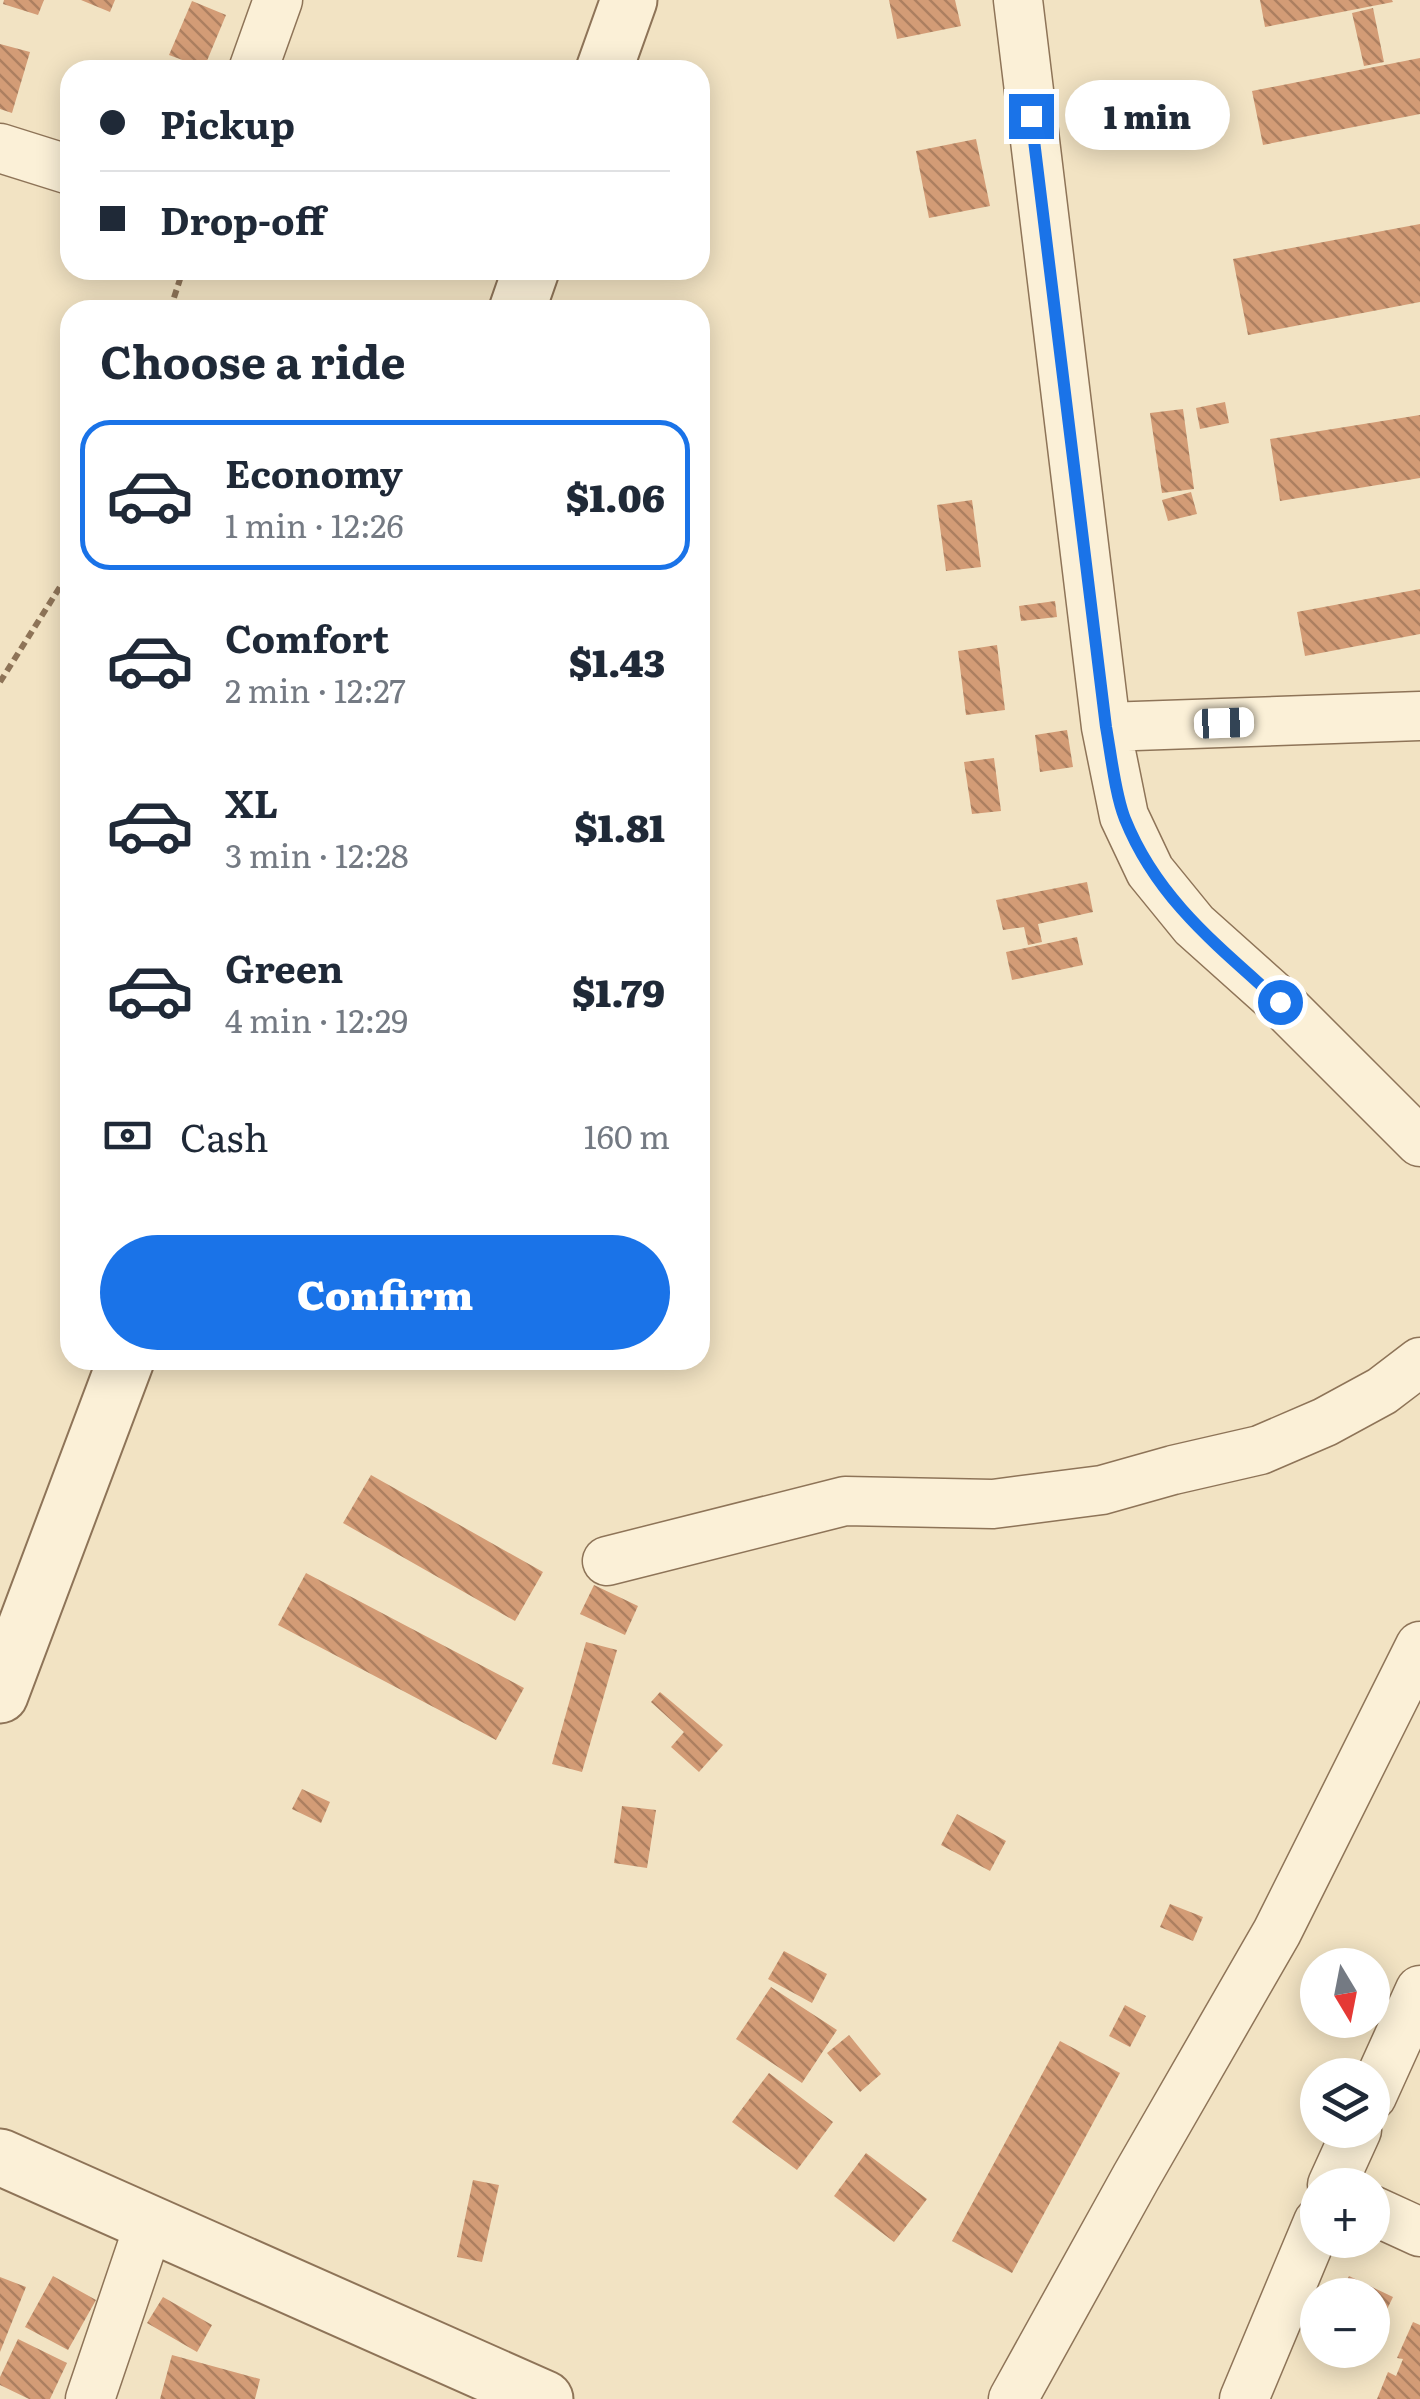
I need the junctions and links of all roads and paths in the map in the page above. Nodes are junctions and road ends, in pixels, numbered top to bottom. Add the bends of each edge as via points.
1 (278, 0) edge
2 (629, 0) edge
3 (1018, 0) edge
4 (257, 60) edge
5 (608, 60) edge
6 (0, 148) edge
7 (60, 167) edge
8 (60, 587) edge
9 (0, 682) edge
10 (1420, 716) edge
11 (1106, 727) junction
12 (1420, 1142) edge
13 (1420, 1362) edge
14 (122, 1370) edge
15 (607, 1561) dead end
16 (1420, 1646) edge
17 (0, 1695) edge
18 (1420, 1990) edge
19 (1389, 2058) edge
20 (0, 2157) edge
21 (1390, 2218) edge
22 (150, 2225) junction
23 (1420, 2232) edge
24 (1303, 2258) edge
25 (529, 2396) edge
26 (90, 2399) edge
27 (1012, 2399) edge
28 (1244, 2399) edge

1 - 4 street
2 - 5 street
3 - 11 street
6 - 7 street
8 - 9 path
10 - 11 street
11 - 12 street via 1124,816 1150,871 1194,926
13 - 15 street via 1326,1422 1260,1450 1102,1490 994,1504 845,1501
14 - 17 street
16 - 27 street via 1276,1932
18 - 19 street
20 - 22 street
21 - 23 street
22 - 25 street
22 - 26 street
24 - 28 street

